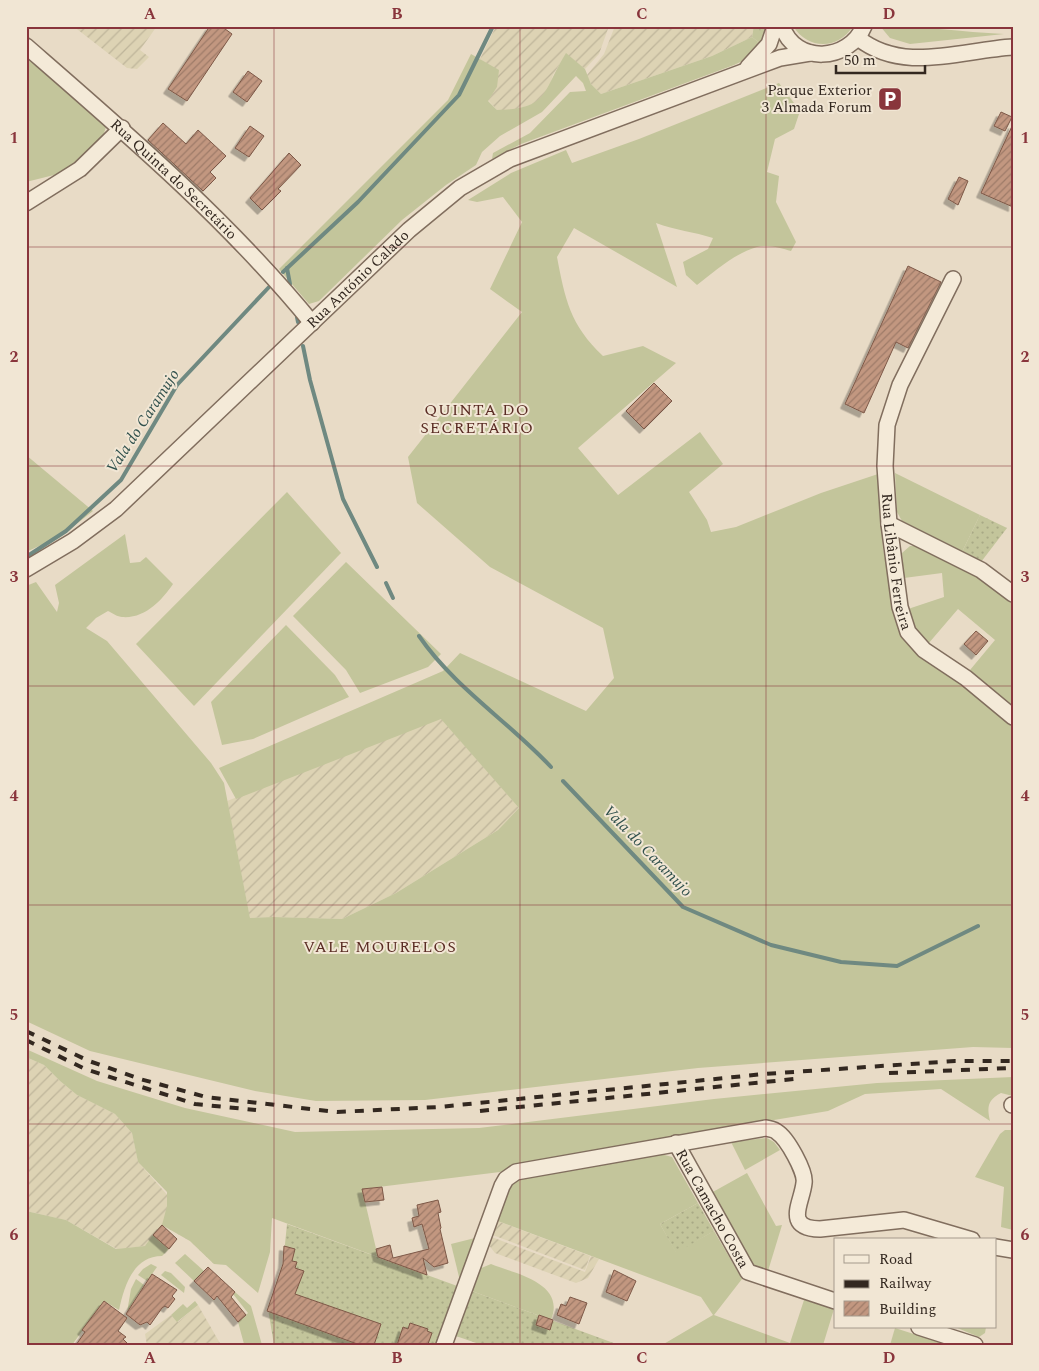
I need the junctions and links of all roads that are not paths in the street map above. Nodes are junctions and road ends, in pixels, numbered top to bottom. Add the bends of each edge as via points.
1 (775, 26) edge
2 (782, 26) edge
3 (861, 32) edge
4 (26, 46) edge
5 (1013, 48) edge
6 (810, 53) junction
7 (743, 72) junction
8 (122, 128) junction
9 (26, 203) edge
10 (953, 279) dead end
11 (312, 323) junction
12 (889, 524) junction
13 (26, 569) edge
14 (1013, 594) edge
15 (1013, 717) edge
16 (676, 1143) junction
17 (965, 1238) edge
18 (996, 1247) edge
19 (1013, 1250) edge
20 (834, 1301) edge
21 (922, 1328) edge
22 (444, 1345) edge
23 (975, 1345) edge

1 - 7 street, Rua António Calado via 769,44
2 - 6 street via 792,42
3 - 5 street via 868,46 882,53 911,58
3 - 6 street, Rua António Calado via 841,51 827,55
4 - 8 street, Rua Quinta do Secretário
6 - 7 street, Rua António Calado via 780,58
7 - 11 street, Rua António Calado via 510,159 480,176 460,188 409,230
8 - 9 street via 80,169
8 - 11 street, Rua Quinta do Secretário via 276,280
10 - 12 street, Rua Libânio Ferreira via 892,407 885,441
11 - 13 street, Rua António Calado via 116,509 73,541
12 - 14 street via 981,570
12 - 15 street, Rua Libânio Ferreira via 900,607 908,632 924,650 966,678
16 - 17 street via 751,1129 776,1130 787,1142 804,1176 797,1212 798,1219 810,1229 904,1220
16 - 20 street, Rua Camacho Costa via 748,1272
16 - 22 street via 511,1174 502,1186
18 - 19 street
21 - 23 street

